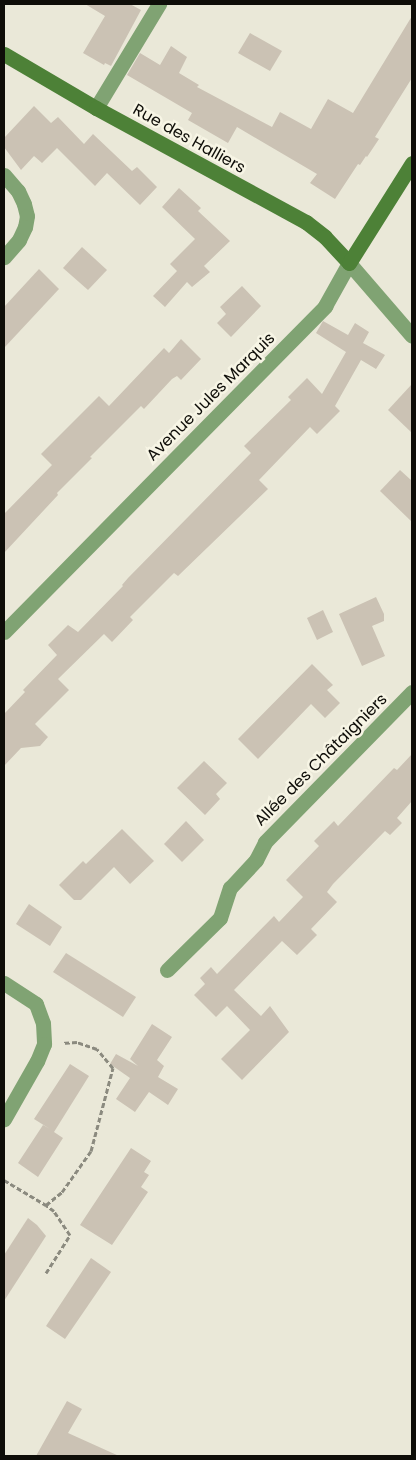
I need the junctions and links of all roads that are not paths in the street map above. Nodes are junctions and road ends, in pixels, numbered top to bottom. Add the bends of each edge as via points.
1 (159, 4) edge
2 (4, 54) edge
3 (96, 108) junction
4 (412, 162) edge
5 (4, 175) edge
6 (4, 256) edge
7 (349, 263) junction
8 (412, 336) edge
9 (4, 632) edge
10 (412, 692) edge
11 (167, 970) dead end
12 (4, 983) edge
13 (4, 1119) edge

1 - 3 street
2 - 3 main road, Rue des Halliers
3 - 7 main road, Rue des Halliers via 306,222
4 - 7 main road, Avenue Jules Marquis
5 - 6 street via 18,191 27,216 19,240
7 - 8 street
7 - 9 street, Avenue Jules Marquis via 325,306
10 - 11 street, Allée des Châtaigniers via 264,842 256,860 230,888 220,918
12 - 13 street via 36,1004 43,1023 44,1044

